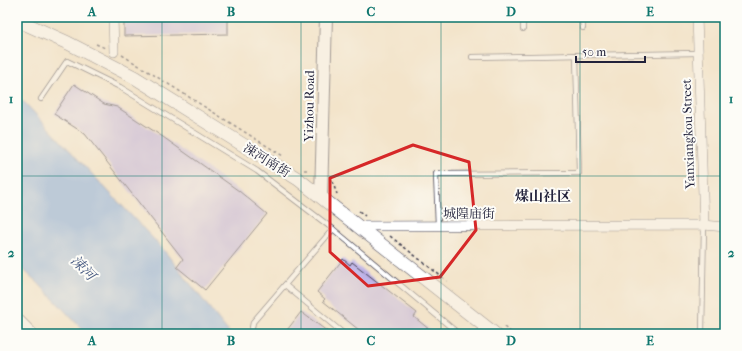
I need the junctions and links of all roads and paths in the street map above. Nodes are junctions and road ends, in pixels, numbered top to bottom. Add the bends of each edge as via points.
1 (21, 17) edge
2 (113, 17) edge
3 (326, 17) edge
4 (523, 17) edge
5 (582, 17) edge
6 (697, 17) edge
7 (17, 20) edge
8 (17, 27) edge
9 (583, 28) dead end
10 (523, 29) dead end
11 (114, 52) joint
12 (698, 53) junction
13 (576, 55) junction
14 (472, 56) dead end
15 (134, 77) junction
16 (41, 99) dead end
17 (288, 159) dead end
18 (299, 167) dead end
19 (309, 170) dead end
20 (332, 181) dead end
21 (321, 196) junction
22 (337, 196) dead end
23 (355, 209) dead end
24 (704, 225) junction
25 (358, 226) junction
26 (378, 226) junction
27 (438, 226) junction
28 (725, 227) edge
29 (333, 229) junction
30 (452, 285) dead end
31 (285, 286) junction
32 (17, 320) edge
33 (498, 329) edge
34 (30, 334) edge
35 (251, 334) edge
36 (344, 334) edge
37 (459, 334) edge
38 (513, 334) edge
39 (702, 334) edge

1 - 15 main road via 119,60
2 - 11 street
3 - 21 street, Yizhou Road
4 - 10 lane
5 - 9 lane
6 - 12 street, Yanxiangkou Street
7 - 15 main road, 涑河南街
8 - 15 main road via 110,70
11 - 17 path via 128,58
12 - 13 lane
12 - 24 street, Yanxiangkou Street
13 - 14 lane
13 - 27 lane via 578,173 436,174
15 - 21 main road, 涑河南街
16 - 29 lane via 67,61 120,87 257,171
18 - 19 path
20 - 22 path
21 - 25 main road, 涑河南街
23 - 26 path
24 - 27 street, 城隍庙街
24 - 28 street, 城隍庙街
24 - 39 lane
25 - 26 street, 城隍庙街
25 - 33 main road, 涑河南街
26 - 27 street, 城隍庙街
26 - 30 path
29 - 31 lane
29 - 37 lane
31 - 35 lane via 253,322
31 - 36 lane
32 - 34 main road
33 - 38 path

